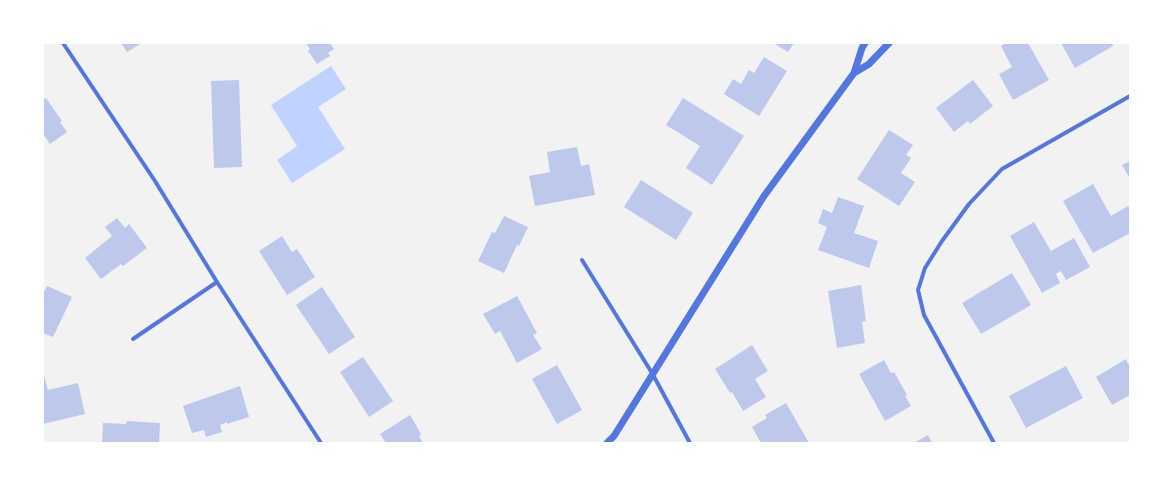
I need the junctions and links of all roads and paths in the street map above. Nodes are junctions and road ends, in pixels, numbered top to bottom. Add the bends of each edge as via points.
1 (63, 43) edge
2 (865, 43) edge
3 (889, 43) edge
4 (854, 73) junction
5 (1130, 96) edge
6 (582, 260) dead end
7 (217, 282) junction
8 (133, 339) dead end
9 (652, 373) junction
10 (321, 443) edge
11 (607, 443) edge
12 (690, 443) edge
13 (994, 443) edge

1 - 7 street via 155,181
2 - 4 street
3 - 4 street via 869,64
4 - 9 street via 764,196
5 - 13 street via 1002,169 969,204 925,268 918,290 924,314
6 - 9 street
7 - 8 street
7 - 10 street
9 - 11 street via 614,436
9 - 12 street

